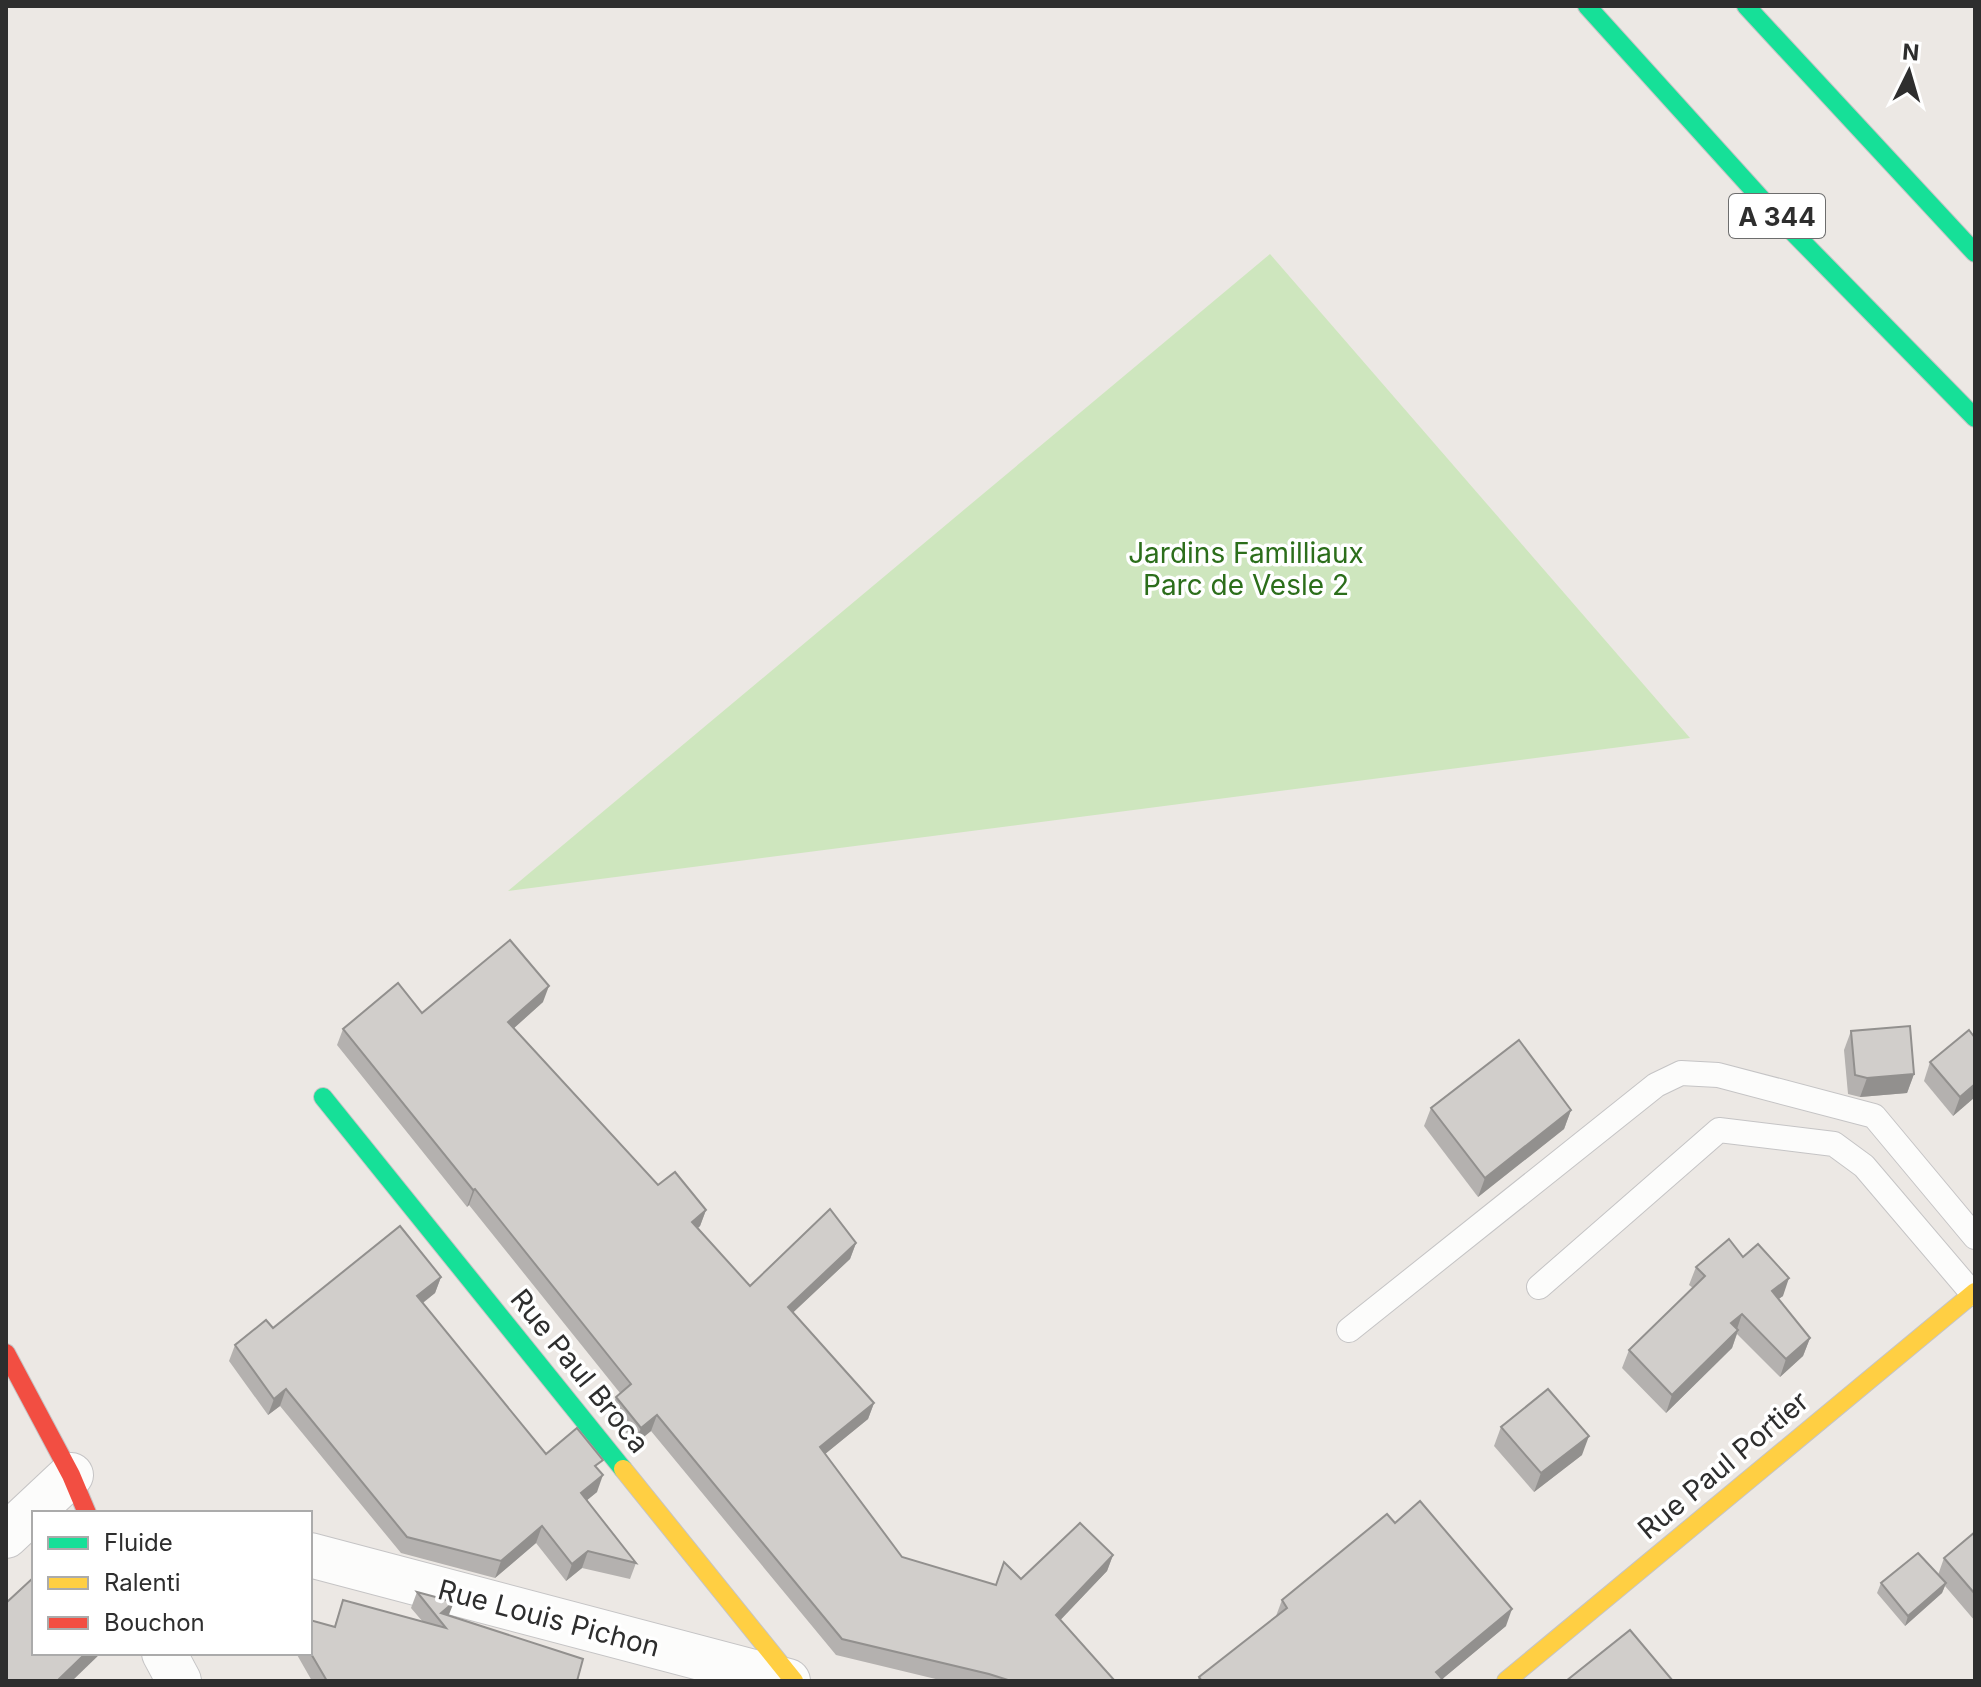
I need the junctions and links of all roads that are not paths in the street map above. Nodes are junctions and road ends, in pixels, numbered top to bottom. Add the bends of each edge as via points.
1 (1587, 6) edge
2 (1746, 6) edge
3 (1975, 253) edge
4 (1975, 418) edge
5 (323, 1097) dead end
6 (1975, 1237) edge
7 (1539, 1287) dead end
8 (1974, 1293) edge
9 (1349, 1330) dead end
10 (6, 1353) edge
11 (79, 1494) edge
12 (49, 1511) edge
13 (32, 1521) edge
14 (6, 1536) edge
15 (312, 1556) edge
16 (165, 1655) edge
17 (179, 1681) edge
18 (788, 1681) edge
19 (794, 1681) edge
20 (1506, 1681) edge

1 - 4 main road, A 344 via 1851,295
2 - 3 main road
5 - 19 main road, Rue Paul Broca
6 - 9 lane via 1874,1116 1718,1075 1681,1073 1656,1085
7 - 8 lane via 1719,1130 1834,1144 1864,1166
8 - 20 main road, Rue Paul Portier
10 - 11 main road
11 - 12 street
13 - 14 street
15 - 18 street, Rue Louis Pichon
16 - 17 street

